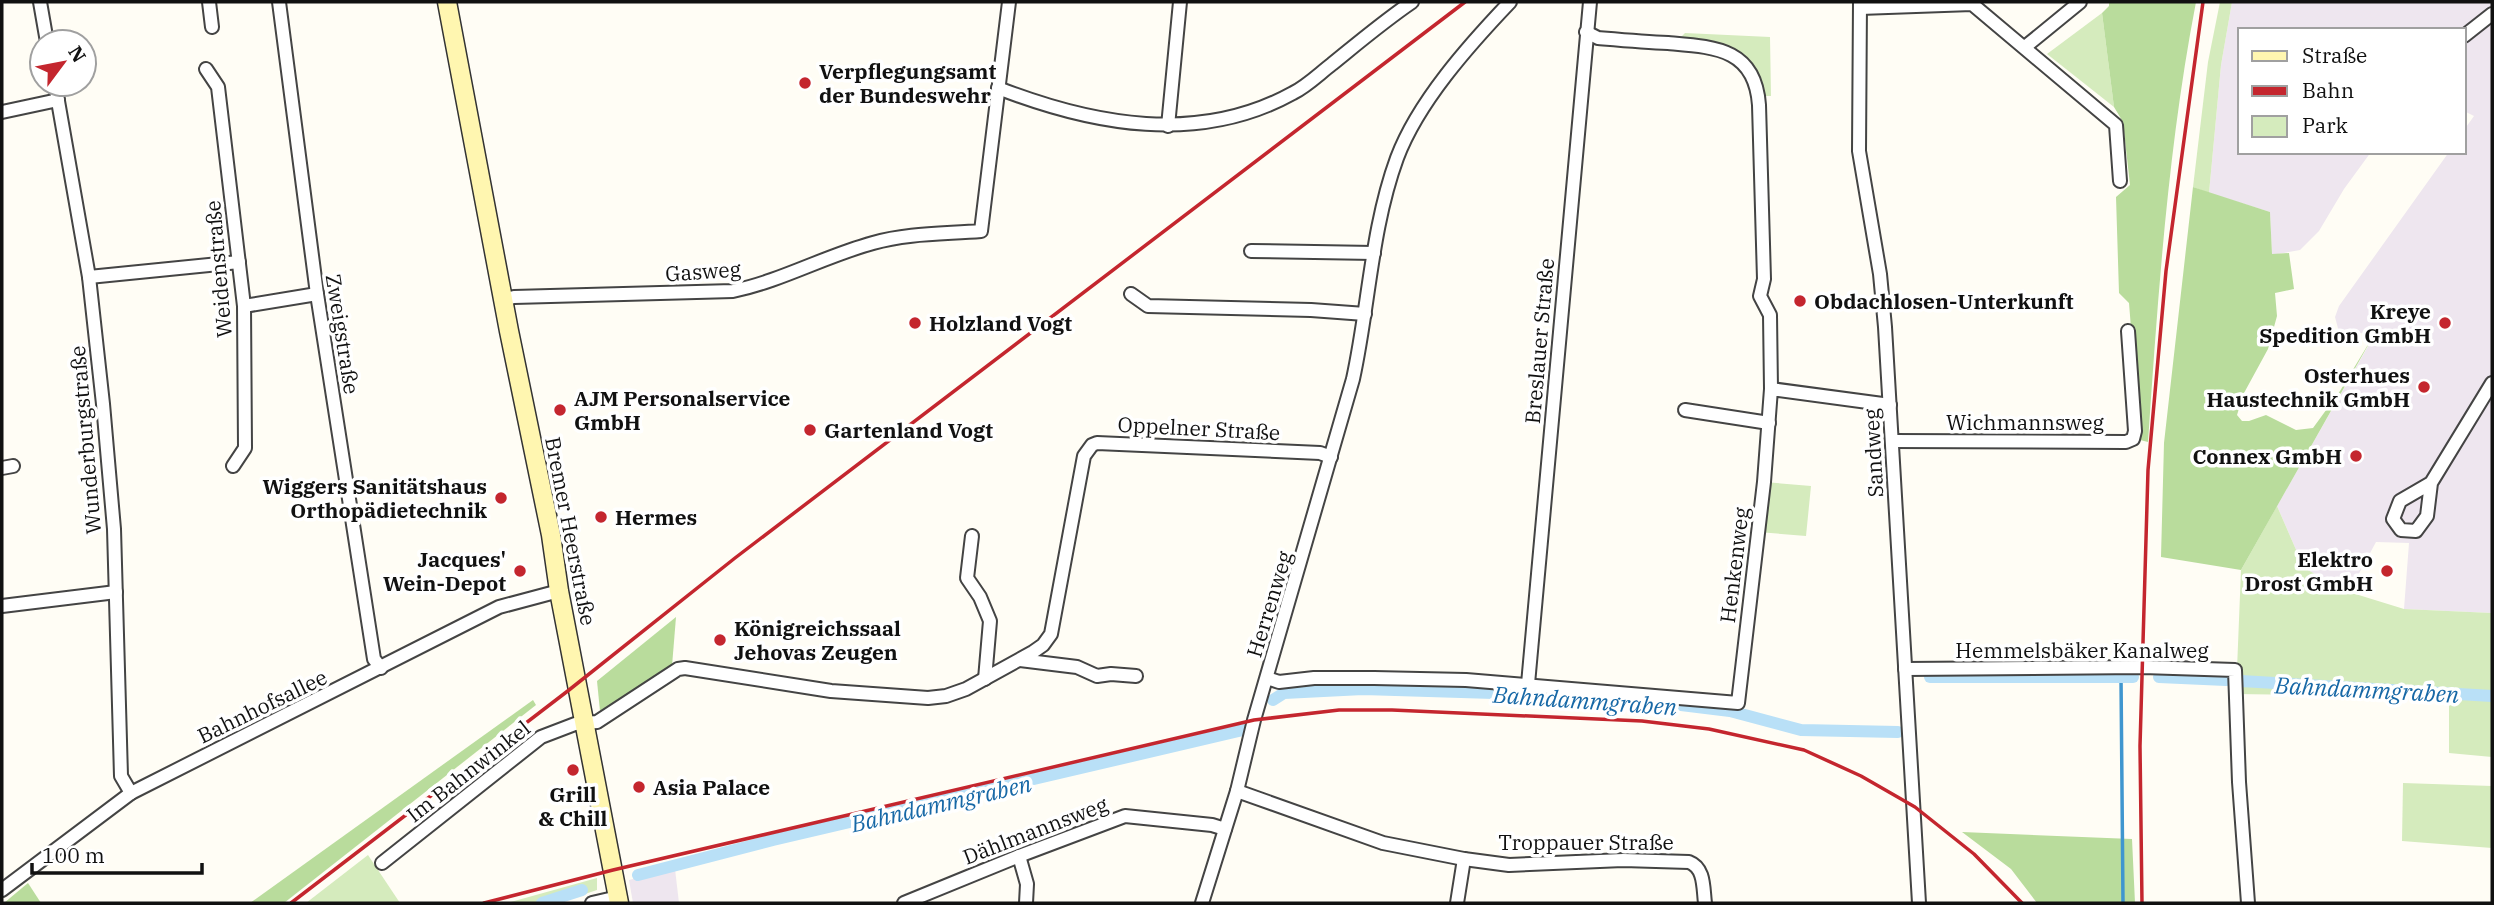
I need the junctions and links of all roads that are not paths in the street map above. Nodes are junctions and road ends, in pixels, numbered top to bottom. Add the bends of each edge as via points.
1 (40, 2) edge
2 (209, 2) edge
3 (279, 2) edge
4 (447, 2) edge
5 (1009, 2) edge
6 (1180, 2) edge
7 (1412, 2) edge
8 (1510, 2) edge
9 (1590, 2) edge
10 (2080, 2) edge
11 (1860, 5) edge
12 (2492, 14) edge
13 (212, 27) dead end
14 (45, 28) edge
15 (1586, 32) junction
16 (2466, 34) edge
17 (2025, 47) junction
18 (206, 69) dead end
19 (998, 88) junction
20 (58, 100) joint
21 (2, 110) edge
22 (1168, 126) junction
23 (2120, 181) dead end
24 (1251, 251) dead end
25 (1374, 253) junction
26 (239, 262) junction
27 (89, 277) junction
28 (317, 293) junction
29 (1131, 294) dead end
30 (503, 300) junction
31 (244, 306) junction
32 (1365, 314) junction
33 (2128, 331) dead end
34 (2492, 383) edge
35 (1771, 389) junction
36 (1890, 405) junction
37 (1685, 410) dead end
38 (1769, 423) junction
39 (1892, 441) junction
40 (1331, 457) junction
41 (233, 466) dead end
42 (2431, 483) dead end
43 (972, 536) dead end
44 (559, 591) junction
45 (116, 592) junction
46 (2, 606) edge
47 (1051, 634) joint
48 (1019, 660) junction
49 (382, 668) junction
50 (1905, 669) junction
51 (1136, 676) dead end
52 (1267, 678) junction
53 (985, 679) junction
54 (1528, 684) junction
55 (585, 723) junction
56 (1237, 791) junction
57 (131, 793) junction
58 (1225, 829) junction
59 (1019, 856) junction
60 (1464, 859) junction
61 (382, 863) dead end
62 (2, 890) edge
63 (618, 900) edge
64 (593, 903) edge
65 (904, 903) edge
66 (1026, 903) edge
67 (1202, 903) edge
68 (1457, 903) edge
69 (1705, 903) edge
70 (1920, 903) edge
71 (2248, 903) edge

1 - 14 street
2 - 13 street
3 - 28 street, Zweigstraße
4 - 30 street, Bremer Heerstraße
5 - 19 street
6 - 22 street
7 - 22 street via 1293,93 1222,118
8 - 25 street, Herrenweg via 1450,72 1412,127 1389,184
9 - 15 street, Breslauer Straße
10 - 17 street
11 - 17 street via 1972,4
11 - 36 street, Sandweg via 1859,151 1882,291
12 - 16 street
15 - 35 street, Henkenweg via 1598,38 1712,47 1736,58 1752,79 1758,96 1764,279 1760,296 1770,315
15 - 54 street, Breslauer Straße
17 - 23 street via 2116,125
18 - 26 street, Weidenstraße via 218,87
19 - 22 street via 1084,115
19 - 30 street, Gasweg via 981,231 871,243 733,291
20 - 21 street
20 - 27 street, Wunderburgstraße
24 - 25 street
25 - 32 street, Herrenweg
26 - 27 street
26 - 31 street, Weidenstraße
27 - 45 street, Wunderburgstraße
28 - 31 street
28 - 49 street, Zweigstraße via 374,659
29 - 32 street via 1148,306
30 - 44 street, Bremer Heerstraße
31 - 41 street, Weidenstraße via 246,448
32 - 40 street, Herrenweg
33 - 39 street, Wichmannsweg via 2133,439
34 - 42 street
35 - 36 street
35 - 38 street, Henkenweg
36 - 39 street, Sandweg
37 - 38 street
38 - 54 street, Henkenweg via 1738,703
39 - 50 street, Sandweg
40 - 47 street, Oppelner Straße via 1092,444 1084,456
40 - 52 street, Herrenweg
43 - 53 street via 967,578 990,621
44 - 49 street, Bahnhofsallee via 499,607
44 - 55 street, Bremer Heerstraße
45 - 46 street
45 - 57 street, Wunderburgstraße via 121,776
47 - 48 street, Im Bahnwinkel via 1044,645
48 - 51 street via 1077,667 1097,676
48 - 53 street, Im Bahnwinkel
49 - 57 street, Bahnhofsallee
50 - 70 street, Sandweg
50 - 71 street, Hemmelsbäker Kanalweg via 2235,670
52 - 54 street via 1279,682 1374,677
52 - 56 street, Herrenweg
53 - 55 street, Im Bahnwinkel via 946,696 909,698 685,668 597,722
55 - 61 street, Im Bahnwinkel via 555,731 527,747
55 - 63 street, Bremer Heerstraße
56 - 58 street, Herrenweg
56 - 60 street, Troppauer Straße via 1383,843
57 - 62 street, Bahnhofsallee
58 - 59 street, Dählmannsweg via 1125,816
58 - 67 street, Herrenweg
59 - 65 street, Dählmannsweg
59 - 66 street via 1027,884
60 - 68 street
60 - 69 street, Troppauer Straße via 1509,865 1689,862 1699,870
63 - 64 street

